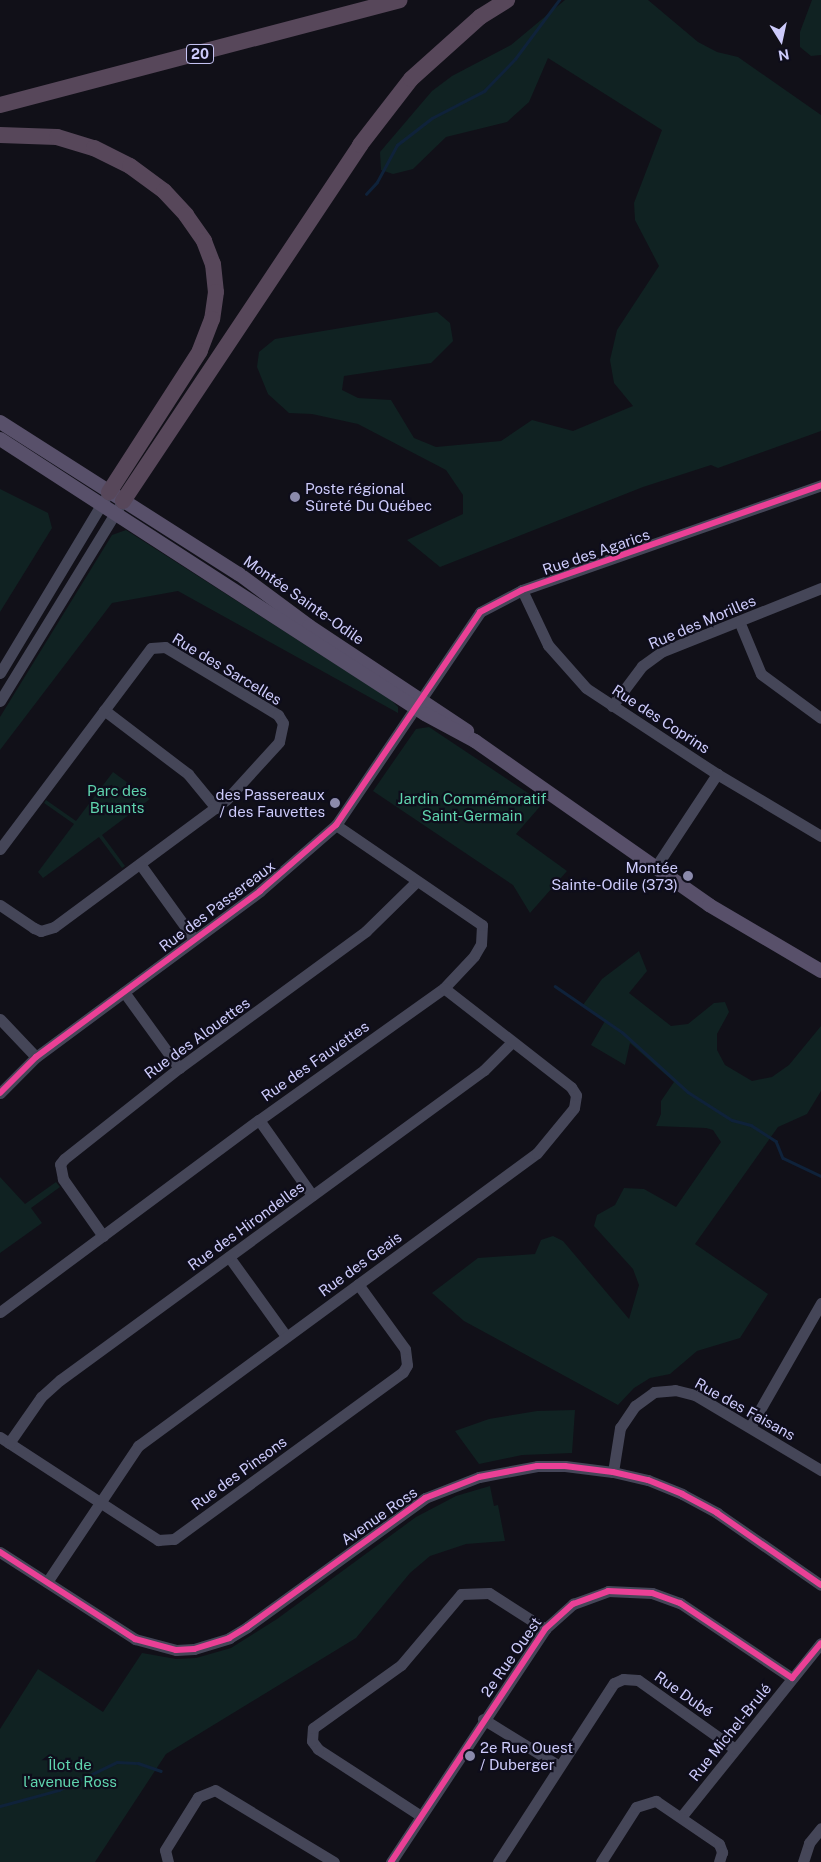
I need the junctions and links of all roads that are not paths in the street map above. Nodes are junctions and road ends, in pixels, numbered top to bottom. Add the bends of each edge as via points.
1 (399, 0) edge
2 (507, 0) edge
3 (0, 105) edge
4 (0, 135) edge
5 (0, 422) edge
6 (0, 439) edge
7 (821, 485) edge
8 (105, 498) junction
9 (119, 507) junction
10 (821, 588) edge
11 (522, 590) junction
12 (739, 621) junction
13 (0, 673) edge
14 (0, 701) edge
15 (418, 704) junction
16 (612, 706) junction
17 (104, 710) junction
18 (821, 718) edge
19 (716, 774) junction
20 (216, 808) junction
21 (336, 825) junction
22 (821, 836) edge
23 (0, 849) edge
24 (140, 864) junction
25 (655, 868) junction
26 (416, 882) junction
27 (0, 905) edge
28 (194, 939) junction
29 (821, 971) edge
30 (444, 988) junction
31 (124, 992) junction
32 (0, 1019) edge
33 (511, 1043) junction
34 (36, 1057) junction
35 (179, 1068) junction
36 (0, 1093) edge
37 (259, 1120) junction
38 (312, 1195) junction
39 (103, 1236) junction
40 (229, 1257) junction
41 (358, 1284) junction
42 (821, 1303) edge
43 (0, 1312) edge
44 (286, 1336) junction
45 (750, 1427) junction
46 (5, 1440) edge
47 (821, 1470) edge
48 (613, 1472) junction
49 (98, 1503) junction
50 (0, 1552) edge
51 (47, 1582) junction
52 (821, 1585) edge
53 (545, 1629) junction
54 (821, 1643) edge
55 (792, 1678) junction
56 (483, 1719) junction
57 (735, 1749) junction
58 (559, 1766) junction
59 (421, 1816) junction
60 (681, 1817) junction
61 (821, 1828) edge
62 (168, 1862) edge
63 (334, 1862) edge
64 (390, 1862) edge
65 (498, 1862) edge
66 (601, 1862) edge
67 (719, 1862) edge
68 (803, 1862) edge

1 - 3 highway, 20
2 - 9 highway via 480,17 411,79 360,145
4 - 8 highway via 57,137 94,148 130,166 164,191 186,215 204,241 213,264 216,292 212,319 200,351
5 - 8 main road
6 - 8 main road
7 - 11 street, Rue des Agarics
8 - 9 main road, Montée Sainte-Odile
8 - 13 street
9 - 14 street
9 - 15 main road, Montée Sainte-Odile via 239,574
10 - 12 street, Rue des Morilles
11 - 15 street, Rue des Agarics via 480,612
11 - 16 street, Rue des Coprins via 536,624 561,662 586,688
12 - 16 street, Rue des Morilles via 651,659
12 - 18 street via 762,674
15 - 21 street, Rue des Passereaux
15 - 25 main road, Montée Sainte-Odile via 465,728 475,741
16 - 19 street, Rue des Coprins
17 - 20 street via 188,774
17 - 20 street, Rue des Sarcelles via 151,648 158,646 165,647 278,714 283,723 279,742
17 - 23 street, Rue des Sarcelles
19 - 22 street, Rue des Coprins
19 - 25 street
20 - 24 street, Rue des Sarcelles
21 - 26 street, Rue des Fauvettes
21 - 28 street, Rue des Passereaux via 260,891
24 - 27 street, Rue des Sarcelles via 47,930 34,928
24 - 28 street
25 - 29 main road, Montée Sainte-Odile via 767,942
26 - 30 street, Rue des Fauvettes via 482,925 481,944
26 - 35 street, Rue des Alouettes via 366,931
28 - 31 street, Rue des Passereaux
30 - 33 street, Rue des Geais
30 - 37 street, Rue des Fauvettes
31 - 34 street, Rue des Passereaux
31 - 35 street
32 - 34 street
33 - 38 street, Rue des Hirondelles via 484,1070
33 - 41 street, Rue des Geais via 571,1087 576,1095 574,1108 537,1153
34 - 36 street, Rue des Passereaux
35 - 39 street, Rue des Alouettes via 60,1164 63,1179
37 - 38 street
37 - 39 street, Rue des Fauvettes
38 - 40 street, Rue des Hirondelles
39 - 43 street, Rue des Fauvettes
40 - 44 street
40 - 46 street, Rue des Hirondelles via 60,1380 41,1397
41 - 44 street, Rue des Geais
41 - 49 street, Rue des Pinsons via 405,1349 407,1365 403,1372 174,1539 158,1540
42 - 45 street
44 - 49 street, Rue des Geais via 138,1446
45 - 47 street, Rue des Faisans
45 - 48 street, Rue des Faisans via 695,1395 675,1390 654,1392 636,1406 620,1428
46 - 49 street, Rue des Pinsons
48 - 51 street, Avenue Ross via 537,1466 466,1481 418,1503 247,1627 229,1638 194,1649 176,1650 135,1639
48 - 52 street, Avenue Ross via 648,1480 717,1513
49 - 51 street, Rue des Geais
50 - 51 street, Avenue Ross
53 - 55 street, 2e Rue Ouest via 567,1609 588,1598 608,1592 652,1593 680,1603
53 - 56 street, 2e Rue Ouest
53 - 59 street via 489,1594 472,1591 461,1594 401,1665 313,1728 312,1741 318,1749
54 - 55 street, Rue Michel-Brulé
55 - 57 street, Rue Michel-Brulé
56 - 58 street
56 - 59 street, 2e Rue Ouest
57 - 58 street, Rue Dubé via 638,1680 622,1679 614,1683
57 - 60 street, Rue Michel-Brulé
58 - 65 street, Rue Dubé
59 - 64 street, 2e Rue Ouest
60 - 66 street via 656,1802 636,1807
60 - 67 street via 719,1844 722,1852
61 - 68 street via 809,1843
62 - 63 street via 165,1850 198,1797 215,1790

